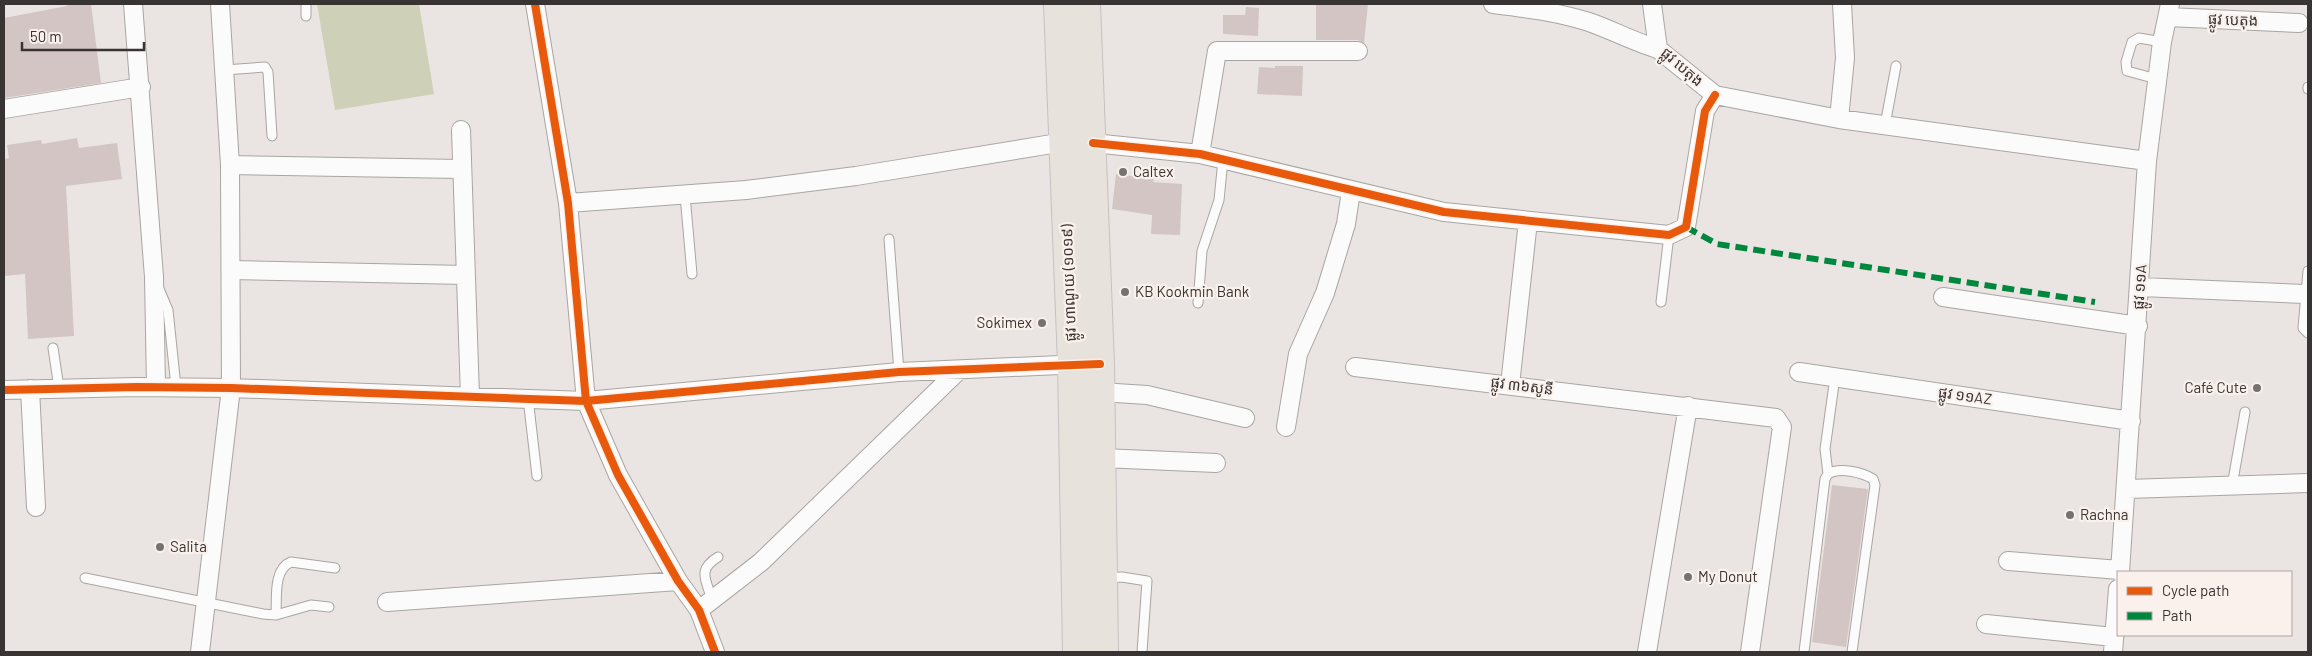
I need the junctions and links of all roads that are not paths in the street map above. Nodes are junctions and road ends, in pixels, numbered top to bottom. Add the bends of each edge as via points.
1 (133, 4) edge
2 (220, 4) edge
3 (306, 4) edge
4 (534, 4) edge
5 (1058, 4) edge
6 (1086, 4) edge
7 (1493, 4) edge
8 (1652, 4) edge
9 (1842, 4) edge
10 (2169, 11) edge
11 (306, 16) dead end
12 (2299, 23) dead end
13 (2162, 42) junction
14 (1658, 49) junction
15 (1358, 51) dead end
16 (1896, 66) dead end
17 (224, 70) junction
18 (2157, 78) junction
19 (141, 87) junction
20 (1716, 95) junction
21 (4, 109) edge
22 (1839, 119) junction
23 (1885, 126) junction
24 (461, 130) dead end
25 (272, 136) dead end
26 (1064, 142) junction
27 (1093, 142) junction
28 (1200, 154) junction
29 (1222, 160) junction
30 (2147, 161) junction
31 (230, 165) junction
32 (461, 169) junction
33 (1351, 191) junction
34 (685, 195) junction
35 (568, 203) junction
36 (1528, 221) junction
37 (1670, 235) junction
38 (889, 239) dead end
39 (231, 270) junction
40 (2308, 271) edge
41 (692, 274) dead end
42 (465, 275) junction
43 (154, 277) junction
44 (2140, 287) junction
45 (2305, 294) junction
46 (1943, 298) dead end
47 (1661, 302) dead end
48 (1198, 303) dead end
49 (2138, 326) junction
50 (2308, 333) edge
51 (53, 348) dead end
52 (1072, 364) junction
53 (1100, 364) junction
54 (1356, 367) dead end
55 (958, 370) junction
56 (899, 372) junction
57 (1799, 372) dead end
58 (1835, 377) junction
59 (1510, 385) junction
60 (156, 387) junction
61 (176, 387) junction
62 (59, 388) junction
63 (231, 388) junction
64 (30, 389) junction
65 (4, 390) edge
66 (1100, 392) junction
67 (470, 396) junction
68 (528, 398) junction
69 (586, 400) junction
70 (1688, 406) junction
71 (2245, 412) dead end
72 (1245, 418) dead end
73 (2131, 421) junction
74 (1286, 427) dead end
75 (1102, 458) junction
76 (1216, 463) dead end
77 (1828, 474) junction
78 (538, 476) dead end
79 (2308, 483) edge
80 (2232, 486) junction
81 (2127, 489) junction
82 (36, 507) dead end
83 (718, 557) dead end
84 (2008, 561) dead end
85 (335, 568) dead end
86 (2120, 571) edge
87 (85, 578) dead end
88 (1104, 578) junction
89 (678, 581) junction
90 (387, 602) dead end
91 (206, 604) junction
92 (705, 606) junction
93 (329, 607) dead end
94 (2117, 608) edge
95 (276, 615) junction
96 (1986, 624) dead end
97 (2113, 644) edge
98 (200, 652) edge
99 (715, 652) edge
100 (1077, 652) edge
101 (1104, 652) edge
102 (1142, 652) edge
103 (1647, 652) edge
104 (1750, 652) edge
105 (1804, 652) edge
106 (1852, 652) edge

1 - 19 street
2 - 17 street
3 - 11 lane
4 - 35 street
5 - 26 main road, ផ្លូវ ហាណូយ (១០១៩)
6 - 27 main road, ផ្លូវ ហាណូយ (១០១៩)
7 - 14 street via 1552,11
8 - 14 street, ផ្លូវ បេតុង
9 - 22 street via 1845,58
10 - 12 street, ផ្លូវ បេតុង
10 - 13 street, ផ្លូវ ១១A
13 - 18 street, ផ្លូវ ១១A
13 - 18 lane via 2140,38 2132,42 2126,62 2127,71
14 - 20 street, ផ្លូវ បេតុង
15 - 28 street via 1217,51
16 - 23 lane
17 - 25 lane via 265,67
17 - 31 street
18 - 30 street, ផ្លូវ ១១A
19 - 21 street
19 - 43 street
20 - 22 street
20 - 37 street via 1705,111 1686,227
22 - 23 street
23 - 30 street
24 - 32 street
26 - 34 street via 856,176
26 - 52 main road, ផ្លូវ ហាណូយ (១០១៩)
27 - 28 street
27 - 53 main road, ផ្លូវ ហាណូយ (១០១៩)
28 - 29 street
29 - 33 street
29 - 48 lane via 1219,200 1202,251
30 - 44 street, ផ្លូវ ១១A
31 - 32 street
31 - 39 street
32 - 42 street
33 - 36 street via 1444,212
33 - 74 street via 1346,224 1325,293 1298,354
34 - 35 street
34 - 41 lane
35 - 69 street
36 - 37 street
36 - 59 street
37 - 47 lane
38 - 56 lane
39 - 42 street
39 - 63 street
40 - 45 lane
42 - 67 street
43 - 60 street
43 - 61 lane via 168,310
44 - 45 street
44 - 49 street, ផ្លូវ ១១A
45 - 50 lane via 2303,328
46 - 49 street
49 - 73 street, ផ្លូវ ១១A
51 - 62 lane
52 - 53 street
52 - 55 street
52 - 100 main road, ផ្លូវ ហាណូយ (១០១៩)
53 - 66 main road, ផ្លូវ ហាណូយ (១០១៩)
54 - 59 street, ផ្លូវ ៣៦សូនី
55 - 56 street
55 - 92 street via 761,562
56 - 69 street
57 - 58 street, ផ្លូវ ១១AZ
58 - 73 street, ផ្លូវ ១១AZ
58 - 77 lane via 1825,448
59 - 70 street, ផ្លូវ ៣៦សូនី
60 - 61 street
60 - 62 street
61 - 63 street
62 - 64 street
63 - 67 street
63 - 91 street
64 - 65 street
64 - 82 street
66 - 72 street via 1147,395
66 - 75 main road, ផ្លូវ ហាណូយ (១០១៩)
67 - 68 street
68 - 69 street
68 - 78 lane
69 - 89 street via 618,475
70 - 103 street
70 - 104 street, ផ្លូវ ៣៦សូនី via 1776,418 1782,427
71 - 80 lane
73 - 81 street, ផ្លូវ ១១A
75 - 76 street
75 - 88 main road, ផ្លូវ ហាណូយ (១០១៩)
77 - 105 lane
77 - 106 lane via 1835,470 1867,475 1875,485
79 - 80 street
80 - 81 street
81 - 86 street, ផ្លូវ ១១A
83 - 92 lane via 707,564 704,571
84 - 86 street
85 - 95 lane via 291,562 285,565 279,572
87 - 91 lane
88 - 101 main road, ផ្លូវ ហាណូយ (១០១៩)
88 - 102 lane via 1147,581
89 - 90 street
89 - 92 street
91 - 95 lane
91 - 98 street
92 - 99 street
93 - 95 lane via 299,607
94 - 97 street
96 - 97 street

